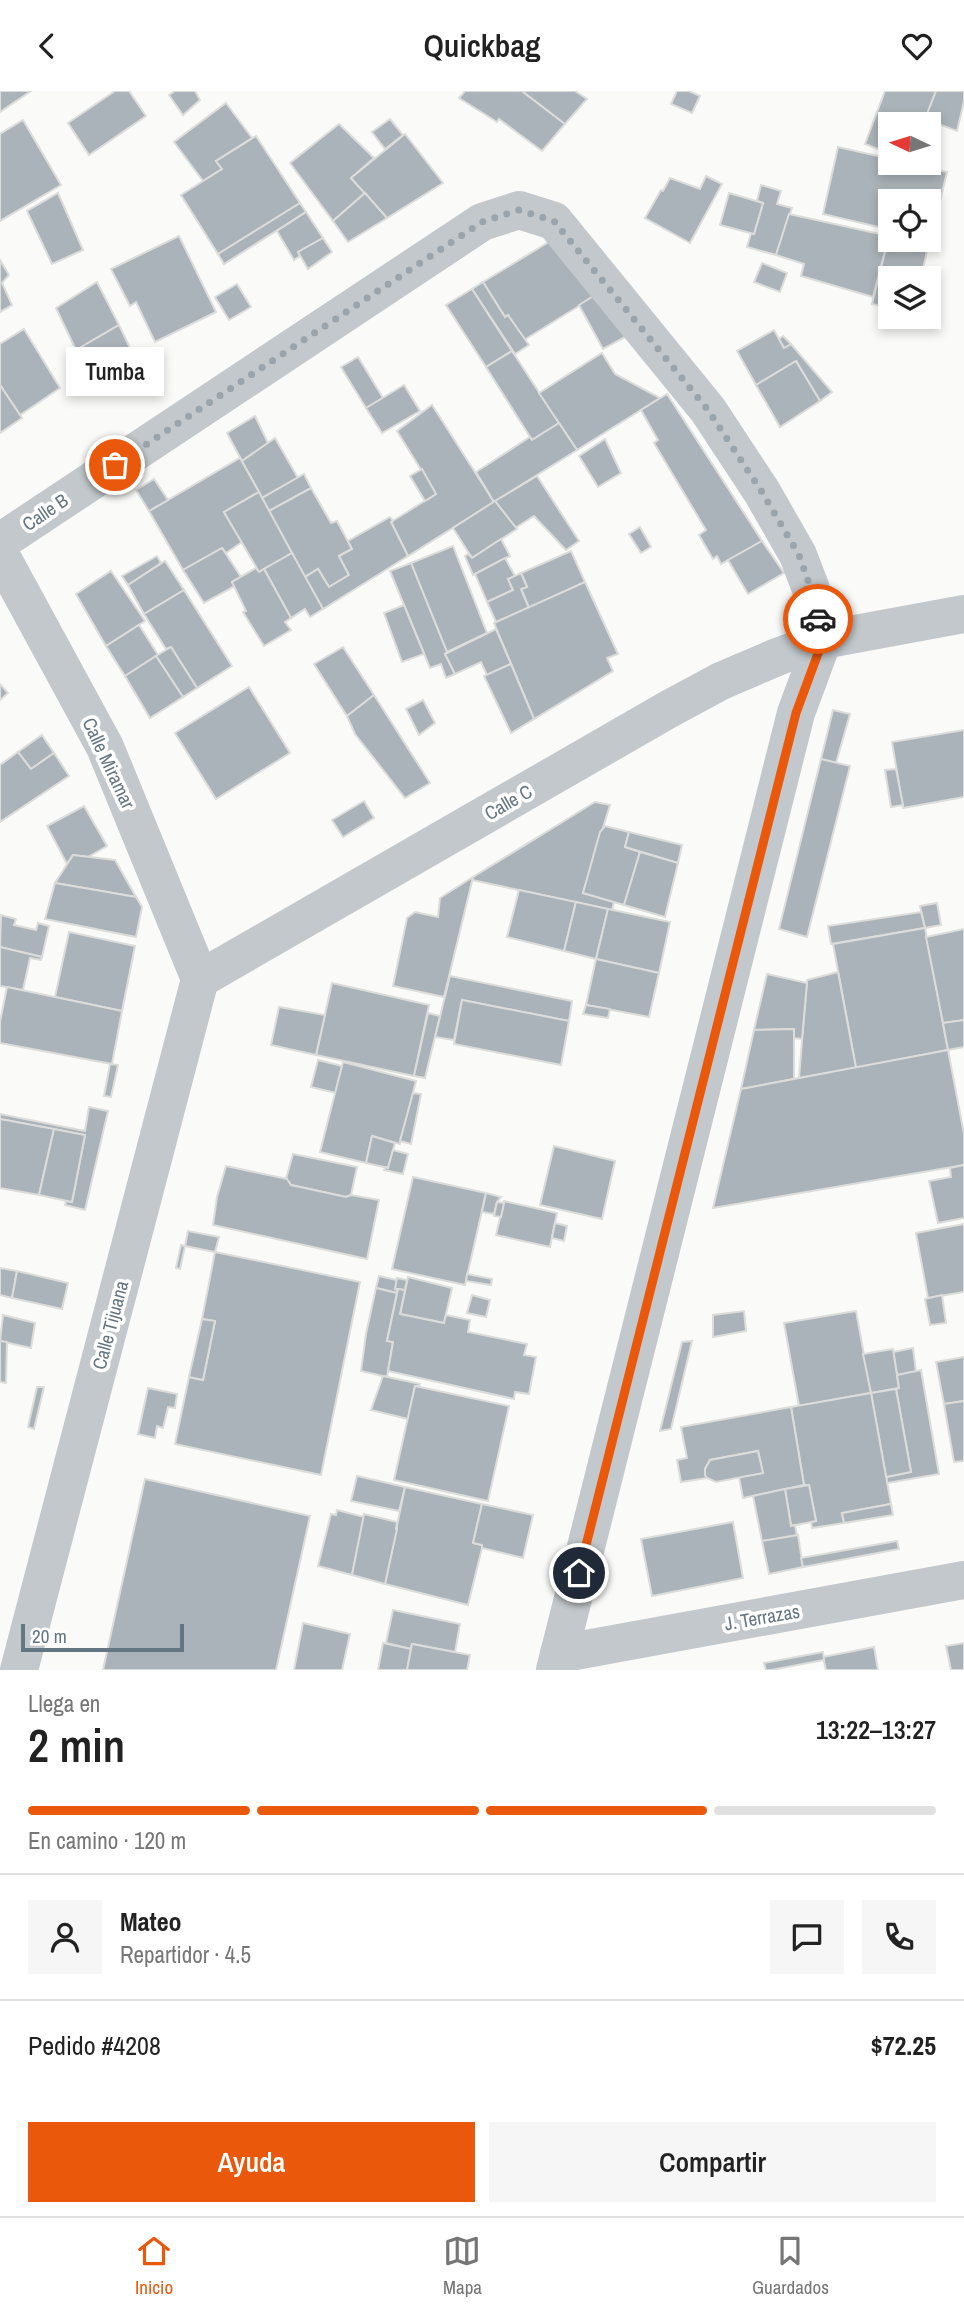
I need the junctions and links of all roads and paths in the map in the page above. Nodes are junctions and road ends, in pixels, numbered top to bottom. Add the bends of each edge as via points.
1 (0, 542) edge
2 (0, 554) edge
3 (964, 614) edge
4 (823, 640) junction
5 (200, 979) junction
6 (964, 1580) edge
7 (557, 1662) edge
8 (19, 1670) edge

1 - 4 street, Calle B via 482,222 519,210 554,221 708,410 799,555
2 - 5 street, Calle Miramar via 104,747
3 - 4 street, Calle C
4 - 5 street, Calle C via 721,681 668,709
4 - 7 street via 796,713
5 - 8 street, Calle Tijuana
6 - 7 street, J. Terrazas

